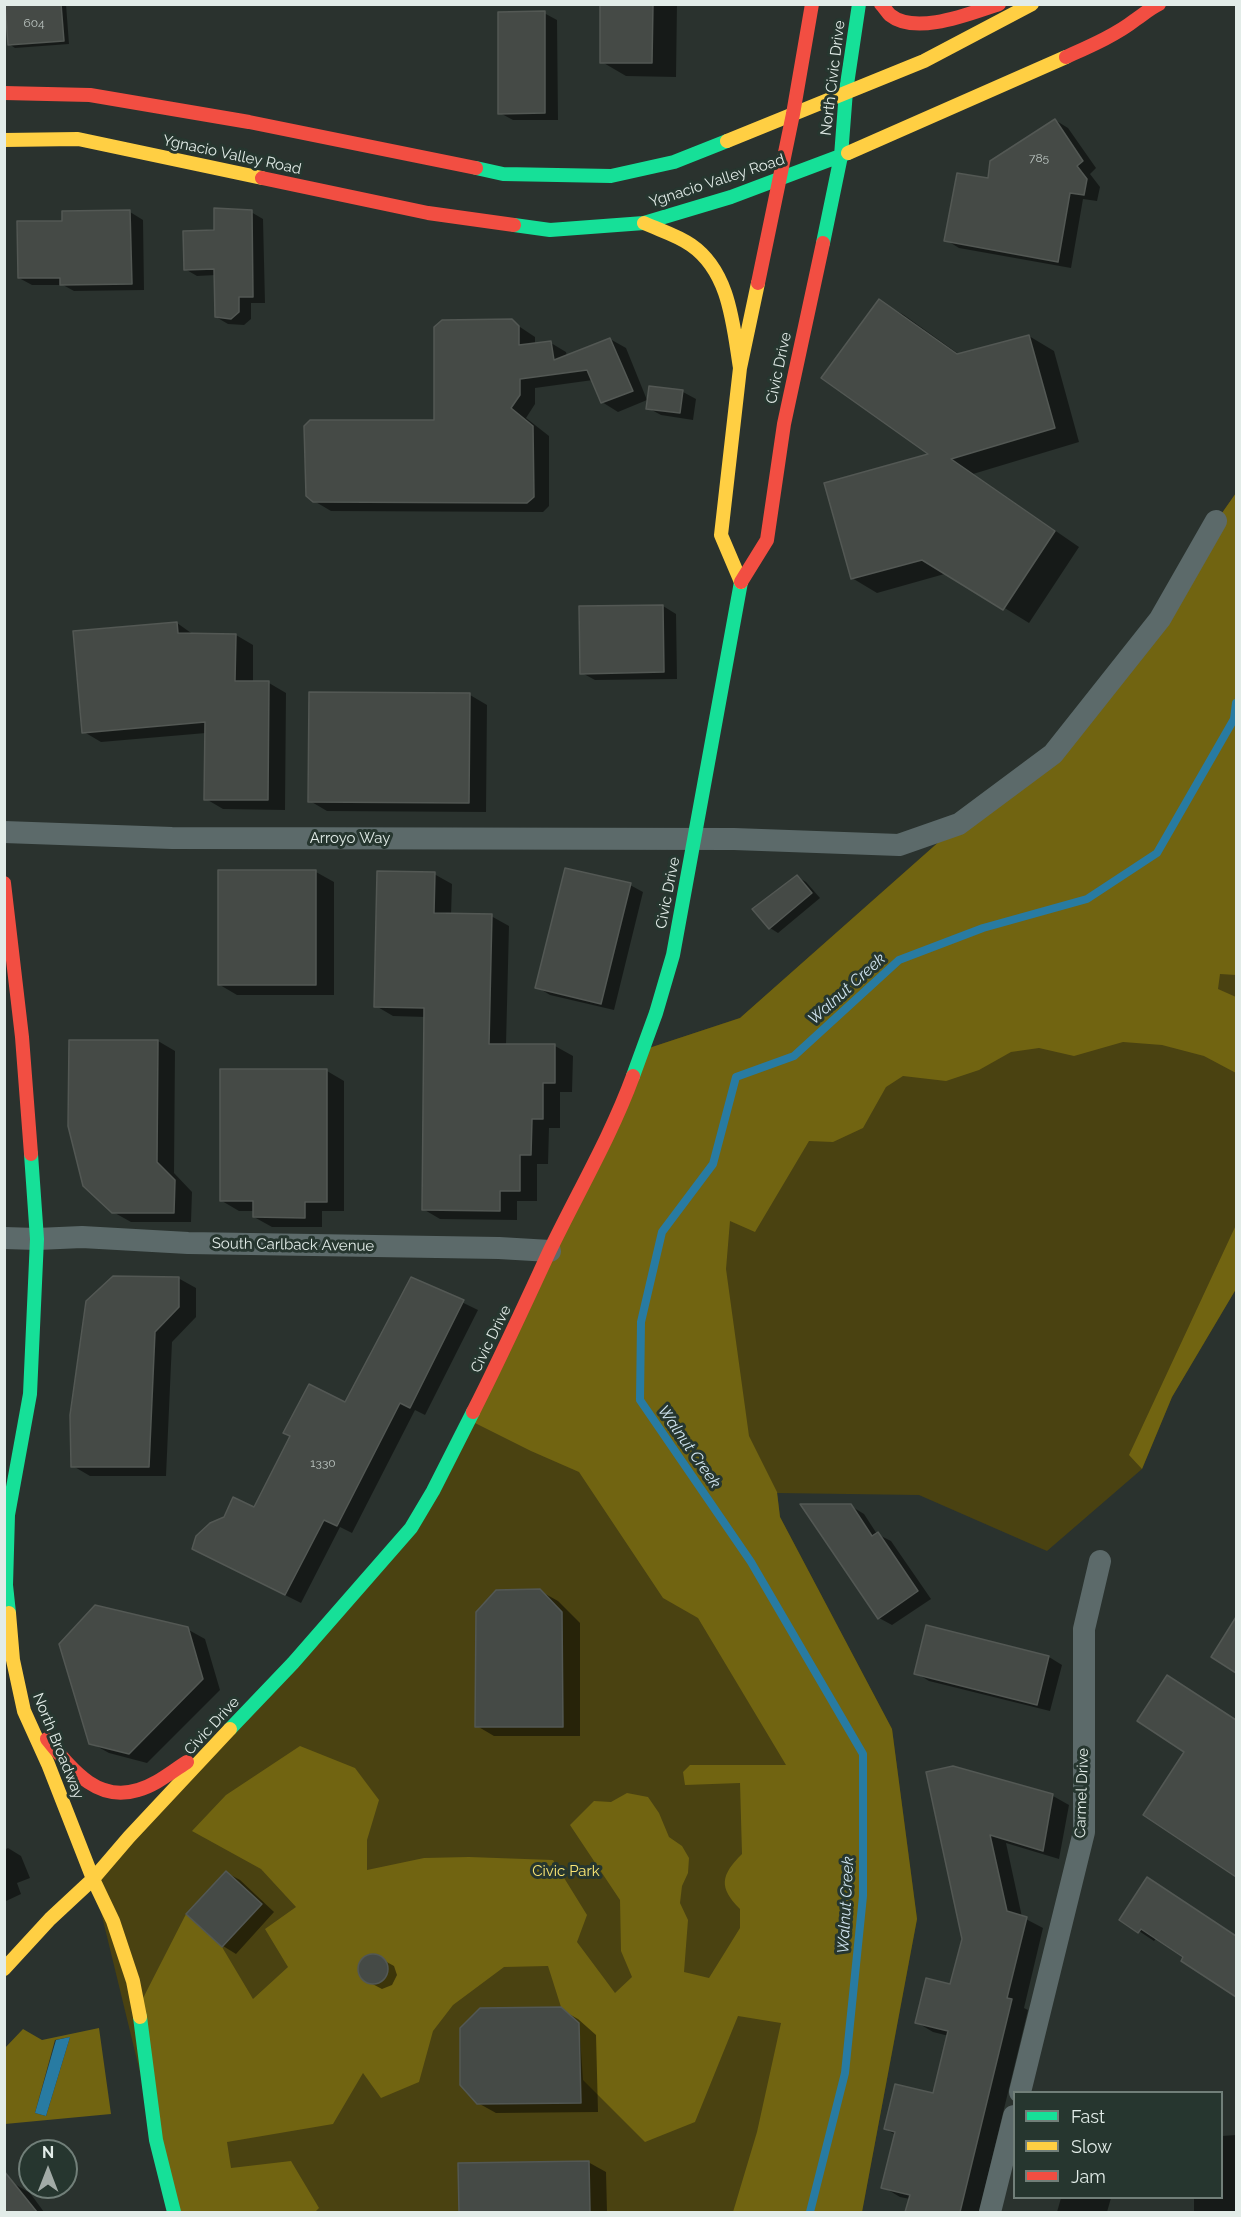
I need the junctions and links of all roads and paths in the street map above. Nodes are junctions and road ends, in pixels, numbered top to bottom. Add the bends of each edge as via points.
1 (812, 4) edge
2 (859, 4) edge
3 (881, 4) edge
4 (999, 4) edge
5 (1032, 4) edge
6 (1160, 4) edge
7 (846, 91) junction
8 (4, 93) edge
9 (793, 114) junction
10 (4, 140) edge
11 (841, 156) junction
12 (780, 179) junction
13 (644, 223) junction
14 (740, 368) junction
15 (1216, 521) dead end
16 (741, 582) junction
17 (4, 832) edge
18 (695, 838) junction
19 (4, 883) edge
20 (4, 1238) edge
21 (37, 1239) junction
22 (550, 1251) junction
23 (1100, 1561) dead end
24 (24, 1711) junction
25 (214, 1747) junction
26 (93, 1879) junction
27 (4, 1969) edge
28 (1020, 2091) edge
29 (1013, 2120) edge
30 (174, 2212) edge
31 (990, 2212) edge

1 - 9 main road, North Civic Drive
2 - 7 main road, North Civic Drive
3 - 4 main road via 894,18 924,24
5 - 7 main road, Ygnacio Valley Road via 924,61
6 - 11 main road, Ygnacio Valley Road via 1088,47
7 - 9 main road, Ygnacio Valley Road
7 - 11 main road, North Civic Drive
8 - 9 main road, Ygnacio Valley Road via 90,95 249,122 503,174 611,176 675,162
9 - 12 main road, North Civic Drive
10 - 13 main road, Ygnacio Valley Road via 78,139 428,213 550,230
11 - 12 main road, Ygnacio Valley Road
11 - 16 main road, Civic Drive via 784,424 767,540
12 - 13 main road, Ygnacio Valley Road
12 - 14 main road
13 - 14 main road via 691,245 707,258 727,301
14 - 16 main road via 721,535
15 - 18 street, Arroyo Way via 1160,619 1053,754 959,824 899,845
16 - 18 main road, Civic Drive
17 - 18 street, Arroyo Way via 172,838
18 - 22 main road, Civic Drive via 673,955 656,1014 621,1108
19 - 21 main road, North Broadway via 22,1037
20 - 21 street, South Carlback Avenue
21 - 22 street, South Carlback Avenue via 82,1237
21 - 24 main road, North Broadway via 30,1394 8,1515 6,1585 13,1660
22 - 25 main road, Civic Drive via 505,1350 411,1528
23 - 28 street, Carmel Drive via 1084,1629 1084,1832
24 - 25 main road via 77,1775 93,1788 112,1793 138,1790
24 - 26 main road, North Broadway
25 - 26 main road, Civic Drive
26 - 27 main road, Civic Drive
26 - 30 main road, North Broadway via 113,1921 133,1981 156,2140
29 - 31 street

